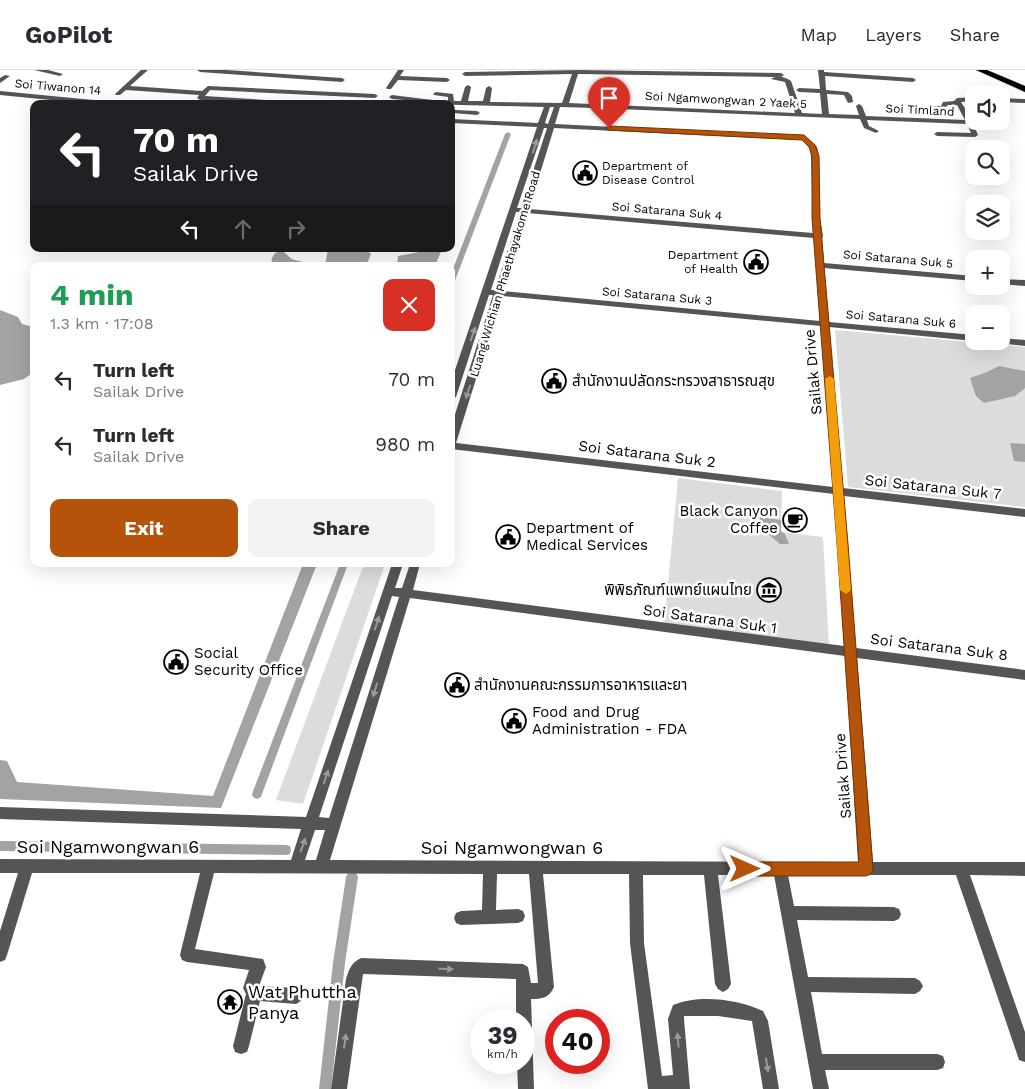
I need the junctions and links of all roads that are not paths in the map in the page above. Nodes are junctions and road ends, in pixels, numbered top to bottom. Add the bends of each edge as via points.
1 (37, 70) edge
2 (144, 70) edge
3 (200, 70) edge
4 (337, 70) edge
5 (401, 70) edge
6 (980, 70) edge
7 (1006, 70) edge
8 (576, 71) edge
9 (648, 72) edge
10 (690, 72) edge
11 (821, 72) edge
12 (60, 74) dead end
13 (464, 74) dead end
14 (781, 75) dead end
15 (7, 76) dead end
16 (396, 78) junction
17 (740, 78) dead end
18 (330, 79) junction
19 (342, 79) dead end
20 (447, 80) dead end
21 (913, 80) dead end
22 (0, 81) edge
23 (1025, 81) edge
24 (468, 87) dead end
25 (124, 88) junction
26 (389, 88) dead end
27 (489, 88) dead end
28 (1025, 89) edge
29 (799, 90) dead end
30 (323, 91) junction
31 (823, 92) junction
32 (0, 93) edge
33 (180, 93) junction
34 (203, 93) junction
35 (118, 94) dead end
36 (436, 94) dead end
37 (374, 96) dead end
38 (392, 97) dead end
39 (965, 98) edge
40 (73, 100) edge
41 (173, 100) edge
42 (234, 100) edge
43 (318, 100) edge
44 (415, 100) edge
45 (451, 100) edge
46 (709, 101) dead end
47 (1010, 101) edge
48 (850, 102) dead end
49 (1025, 102) edge
50 (455, 103) edge
51 (467, 103) junction
52 (486, 103) junction
53 (725, 103) dead end
54 (958, 103) junction
55 (548, 104) junction
56 (562, 104) junction
57 (910, 105) dead end
58 (859, 106) dead end
59 (709, 110) junction
60 (726, 111) junction
61 (455, 112) edge
62 (467, 113) junction
63 (477, 113) dead end
64 (799, 114) junction
65 (965, 115) edge
66 (826, 116) junction
67 (862, 118) junction
68 (455, 121) edge
69 (965, 122) edge
70 (546, 126) junction
71 (973, 130) edge
72 (876, 131) dead end
73 (937, 134) dead end
74 (514, 209) junction
75 (524, 210) junction
76 (819, 236) junction
77 (821, 265) junction
78 (965, 278) edge
79 (1010, 282) edge
80 (1025, 283) edge
81 (486, 292) junction
82 (499, 294) junction
83 (825, 324) junction
84 (965, 337) edge
85 (1010, 342) edge
86 (1025, 343) edge
87 (455, 384) edge
88 (455, 430) edge
89 (455, 446) edge
90 (838, 492) junction
91 (1025, 513) edge
92 (396, 567) edge
93 (414, 567) edge
94 (388, 590) junction
95 (406, 593) junction
96 (850, 652) junction
97 (1025, 674) edge
98 (0, 813) edge
99 (311, 824) junction
100 (334, 824) junction
101 (323, 860) dead end
102 (0, 866) edge
103 (27, 866) junction
104 (209, 866) junction
105 (296, 866) junction
106 (535, 867) junction
107 (636, 867) junction
108 (490, 868) junction
109 (960, 868) junction
110 (710, 869) junction
111 (780, 869) junction
112 (866, 869) junction
113 (1025, 869) edge
114 (788, 913) junction
115 (894, 914) dead end
116 (489, 916) junction
117 (518, 916) dead end
118 (461, 918) dead end
119 (0, 955) edge
120 (723, 984) dead end
121 (802, 984) junction
122 (914, 986) dead end
123 (524, 991) junction
124 (254, 993) junction
125 (296, 996) dead end
126 (241, 1046) dead end
127 (1025, 1054) edge
128 (816, 1062) junction
129 (937, 1062) dead end
130 (656, 1086) edge
131 (682, 1086) edge
132 (339, 1089) edge
133 (526, 1089) edge
134 (771, 1089) edge
135 (822, 1089) edge

1 - 12 street
2 - 25 street
3 - 18 street
4 - 18 street
5 - 16 street
6 - 28 highway
7 - 23 highway
8 - 9 street
8 - 13 street via 494,77
8 - 56 street, Luang Wichian Phaethayakome Road
9 - 10 street
10 - 14 street
11 - 21 street
11 - 31 street
15 - 22 street
16 - 20 street
16 - 26 street
17 - 64 street via 786,80
18 - 19 street
18 - 30 street
24 - 51 street
25 - 33 street
25 - 35 street
27 - 52 street
29 - 31 street
30 - 34 street via 208,88
30 - 37 street
30 - 43 street
31 - 48 street via 848,94
31 - 66 street
32 - 40 street, Soi Tiwanon 14
33 - 34 street
33 - 41 street
34 - 42 street via 201,98
36 - 45 street via 451,95
38 - 44 street, Soi Ngamwongwan 2 Yaek 5
39 - 54 street, Soi Timland via 959,98
46 - 59 street
47 - 49 street
50 - 51 street, Soi Ngamwongwan 2 Yaek 5
51 - 52 street, Soi Ngamwongwan 2 Yaek 5
51 - 62 street
52 - 55 street, Soi Ngamwongwan 2 Yaek 5
53 - 60 street
54 - 57 street via 945,103 942,108
54 - 65 street, Soi Timland
55 - 56 street, Soi Ngamwongwan 2 Yaek 5
55 - 70 street, Luang Wichian Phaethayakome Road
56 - 59 street, Soi Ngamwongwan 2 Yaek 5 via 631,104
56 - 70 street, Luang Wichian Phaethayakome Road
58 - 67 street
59 - 60 street, Soi Ngamwongwan 2 Yaek 5
60 - 64 street, Soi Ngamwongwan 2 Yaek 5 via 769,110
61 - 62 street
62 - 63 street
64 - 66 street, Soi Ngamwongwan 2 Yaek 5
66 - 67 street, Soi Timland
67 - 69 street, Soi Timland
67 - 72 street via 866,127
68 - 70 street
74 -> 70 street, Luang Wichian Phaethayakome Road
70 - 75 street, Luang Wichian Phaethayakome Road
70 - 76 street, Sailak Drive via 804,138 813,147 815,156
71 - 73 street via 975,135
74 - 75 street, Soi Satarana Suk 4
74 - 81 street, Luang Wichian Phaethayakome Road
75 - 76 street, Soi Satarana Suk 4
75 - 82 street, Luang Wichian Phaethayakome Road
76 - 77 street, Sailak Drive
77 - 78 street, Soi Satarana Suk 5
77 - 83 street, Sailak Drive
79 - 80 street
81 - 82 street, Soi Satarana Suk 3
87 -> 81 street, Luang Wichian Phaethayakome Road
82 - 83 street, Soi Satarana Suk 3
82 -> 88 street, Luang Wichian Phaethayakome Road
83 - 84 street, Soi Satarana Suk 6
83 - 90 street, Sailak Drive
85 - 86 street
89 - 90 street, Soi Satarana Suk 2
90 - 91 street, Soi Satarana Suk 7
90 - 96 street, Sailak Drive
92 - 94 street
93 - 95 street
94 - 95 street, Soi Satarana Suk 1
99 -> 94 street
95 - 96 street, Soi Satarana Suk 1
95 -> 100 street
96 - 97 street, Soi Satarana Suk 8
96 - 112 street, Sailak Drive
98 - 99 street
99 - 100 street
105 -> 99 street
100 - 101 street
102 - 103 street, Soi Ngamwongwan 6
103 - 104 street, Soi Ngamwongwan 6
103 - 119 street
104 - 105 street, Soi Ngamwongwan 6
104 - 124 street via 188,955 258,964 251,988
105 - 108 street, Soi Ngamwongwan 6
106 - 107 street, Soi Ngamwongwan 6
106 - 108 street, Soi Ngamwongwan 6
106 - 123 street via 546,987 542,991
107 - 110 street, Soi Ngamwongwan 6
107 - 130 street via 637,943
108 - 116 street
109 - 112 street, Soi Ngamwongwan 6
109 - 113 street, Soi Ngamwongwan 6
109 - 127 street
110 - 111 street, Soi Ngamwongwan 6
110 - 120 street
111 - 112 street, Soi Ngamwongwan 6
111 - 114 street
114 - 115 street
114 - 121 street
116 - 117 street
116 - 118 street
121 - 122 street
121 - 128 street
132 -> 123 street via 354,979 356,970 362,966 523,972
123 - 133 street
124 - 125 street
124 - 126 street
128 - 129 street
128 - 135 street
130 - 131 street
131 -> 134 street via 676,1019 678,1010 689,1007 758,1016

